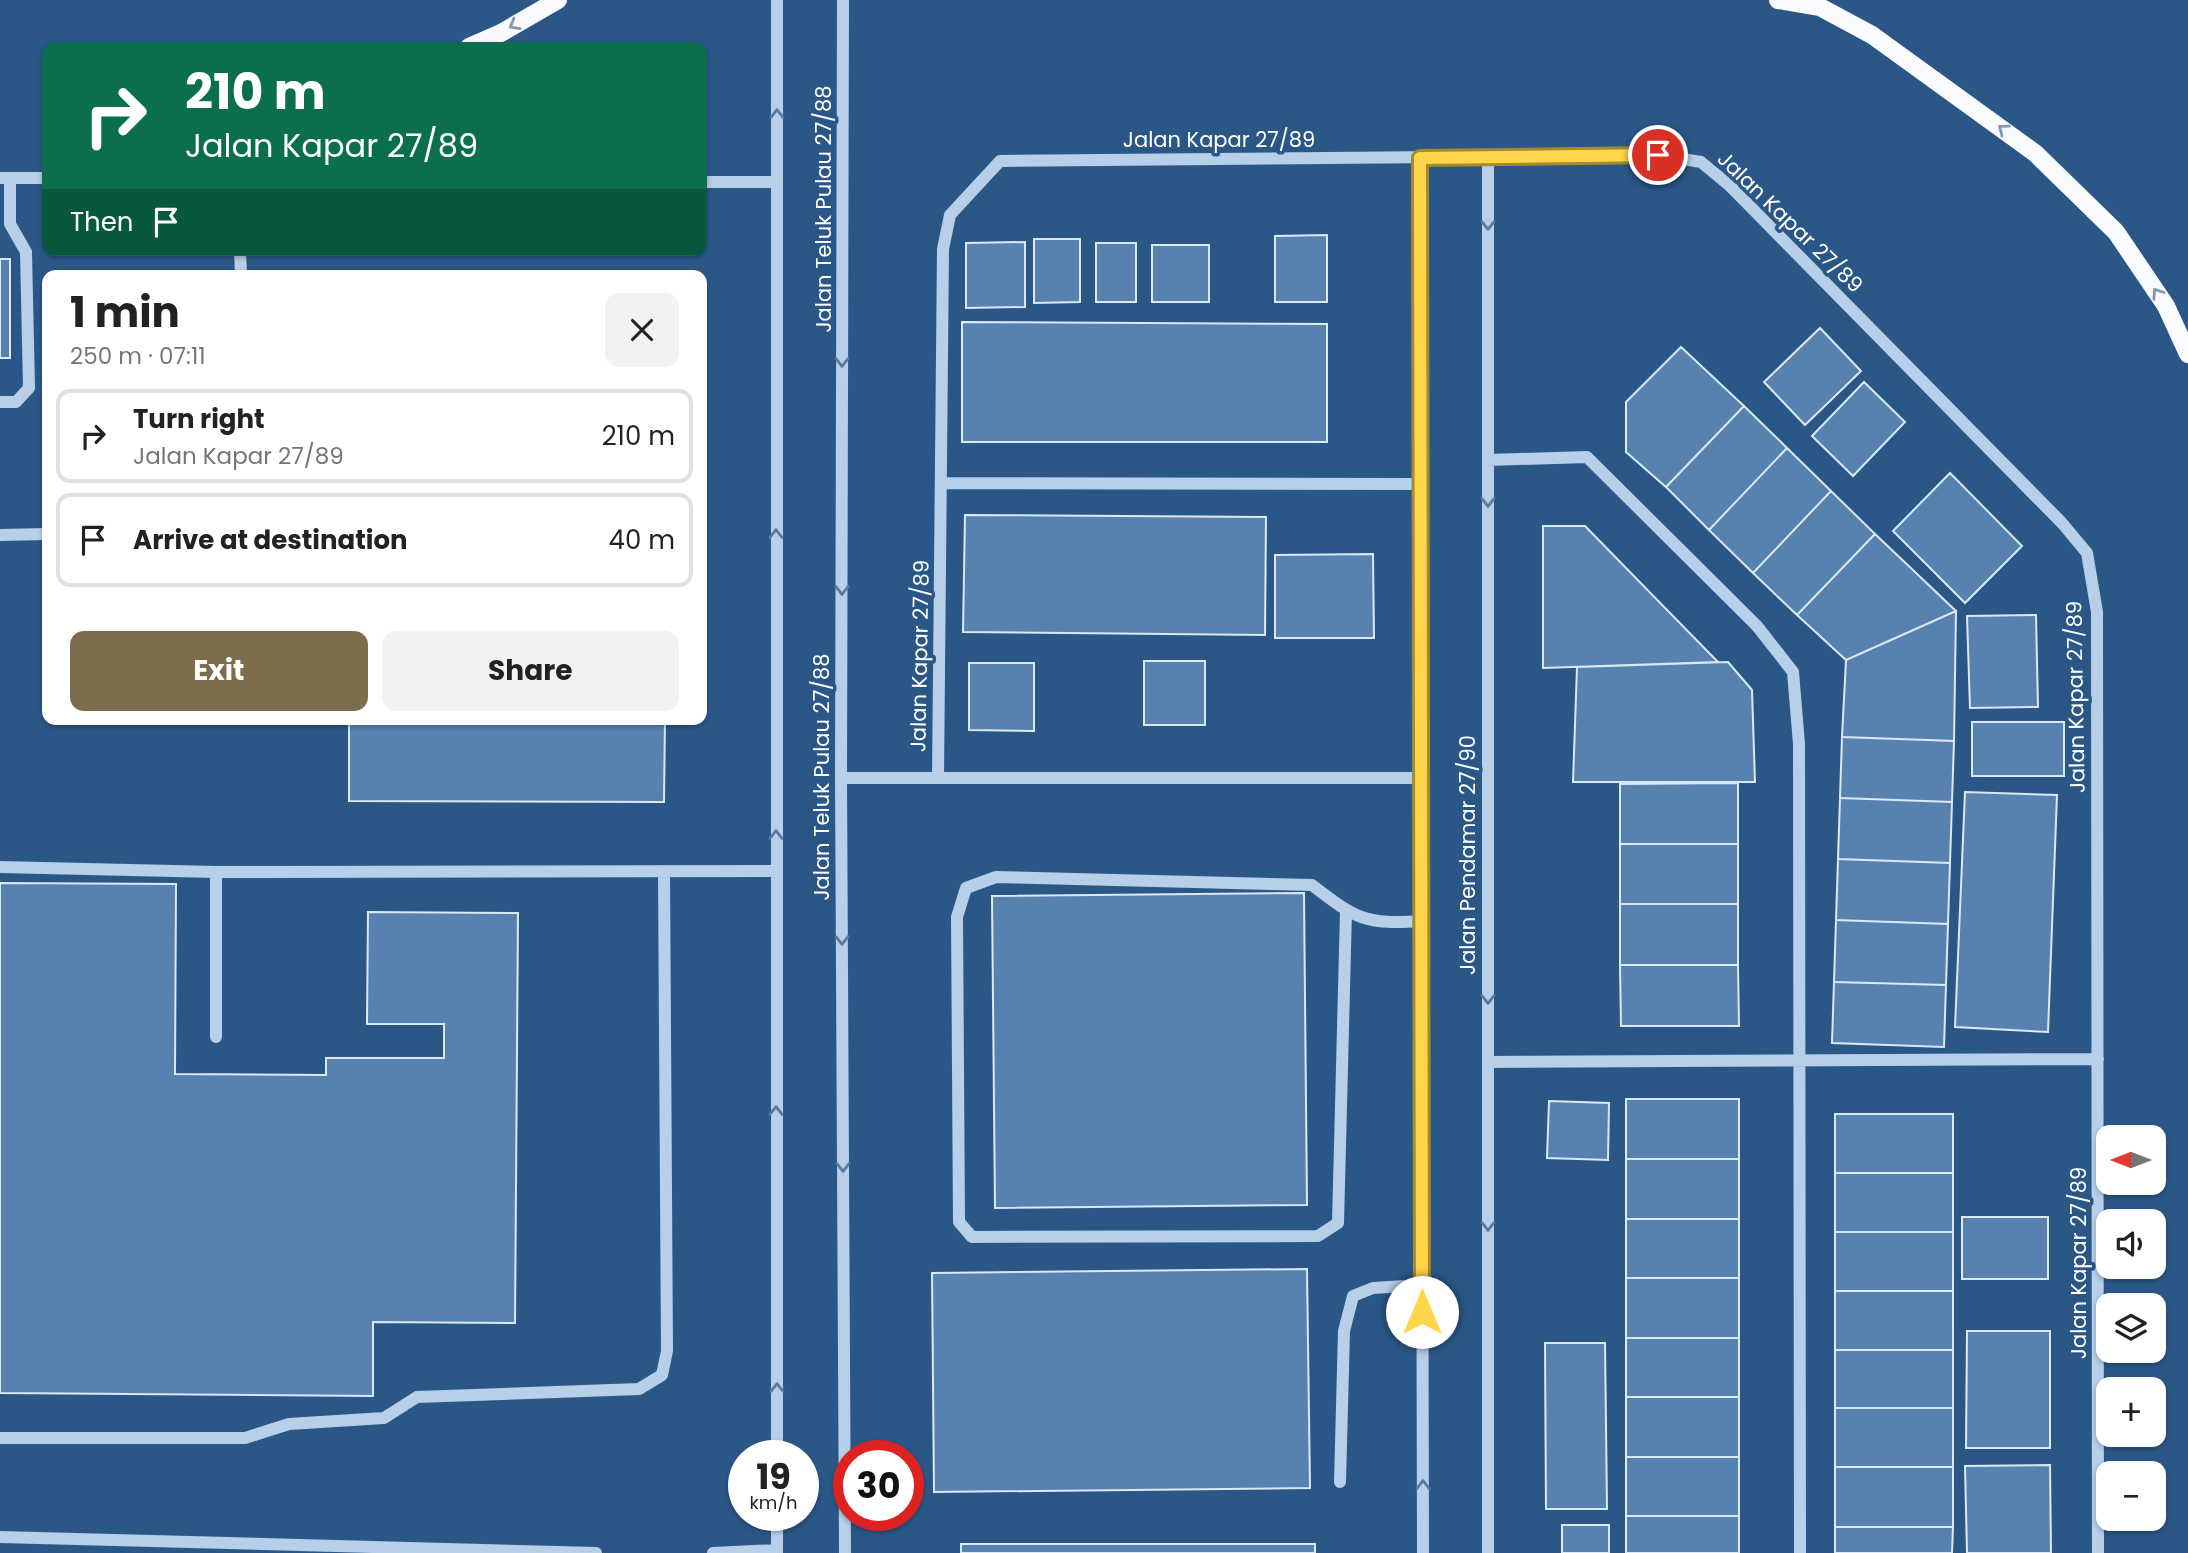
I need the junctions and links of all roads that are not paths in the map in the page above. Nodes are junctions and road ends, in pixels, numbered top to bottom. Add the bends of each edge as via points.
1 (558, 0) edge
2 (777, 0) edge
3 (843, 0) edge
4 (1778, 0) edge
5 (480, 42) edge
6 (1488, 157) junction
7 (1420, 158) junction
8 (5, 178) edge
9 (42, 178) edge
10 (707, 181) edge
11 (776, 182) junction
12 (2188, 354) edge
13 (0, 402) edge
14 (1488, 460) junction
15 (941, 483) junction
16 (1420, 484) junction
17 (42, 534) edge
18 (0, 535) edge
19 (841, 778) junction
20 (938, 778) junction
21 (1421, 778) junction
22 (0, 867) edge
23 (664, 871) junction
24 (776, 871) junction
25 (216, 872) junction
26 (1346, 911) junction
27 (1422, 921) junction
28 (216, 1037) dead end
29 (2098, 1059) junction
30 (1799, 1060) junction
31 (1488, 1062) junction
32 (1422, 1286) junction
33 (0, 1438) edge
34 (777, 1440) edge
35 (1340, 1482) dead end
36 (777, 1531) edge
37 (0, 1537) edge
38 (777, 1551) edge
39 (588, 1553) edge
40 (713, 1553) edge
41 (845, 1553) edge
42 (1423, 1553) edge
43 (1488, 1553) edge
44 (1800, 1553) edge
45 (2098, 1553) edge

1 -> 5 main road
11 -> 2 street
3 -> 19 street, Jalan Teluk Pulau 27/88
12 -> 4 main road via 2166,306 2116,232 2035,153 1872,35 1819,7
6 - 7 street, Jalan Kapar 27/89
6 -> 14 street, Jalan Pendamar 27/90
6 - 29 street, Jalan Kapar 27/89 via 1658,155 1702,162 2035,493 2087,553 2097,612
7 - 15 street, Jalan Kapar 27/89 via 1000,161 950,215 943,249
7 - 16 street
8 - 9 street
8 - 13 street via 10,225 26,252 29,388 16,402
10 - 11 street
24 -> 11 street
14 - 30 street via 1587,457 1757,626 1793,672 1799,744
14 -> 31 street, Jalan Pendamar 27/90
15 - 16 street
15 - 20 street, Jalan Kapar 27/89
16 - 21 street
17 - 18 street
19 - 20 street
19 -> 41 street, Jalan Teluk Pulau 27/88
20 - 21 street
21 - 27 street
22 - 25 street
23 - 24 street
23 - 25 street
23 - 33 street via 667,1351 662,1375 639,1389 417,1397 384,1418 289,1424 245,1438
34 -> 24 street
25 - 28 street
26 - 26 street via 1311,885 996,877 966,888 957,917 959,1222 972,1237 1318,1236 1338,1223
26 - 27 street via 1380,924
27 - 32 street
29 - 30 street
29 - 45 street, Jalan Kapar 27/89
30 - 31 street
30 - 44 street
31 -> 43 street, Jalan Pendamar 27/90
32 - 35 street via 1373,1288 1353,1296 1344,1331
42 -> 32 street
36 - 38 street
37 - 39 street
38 - 40 street

